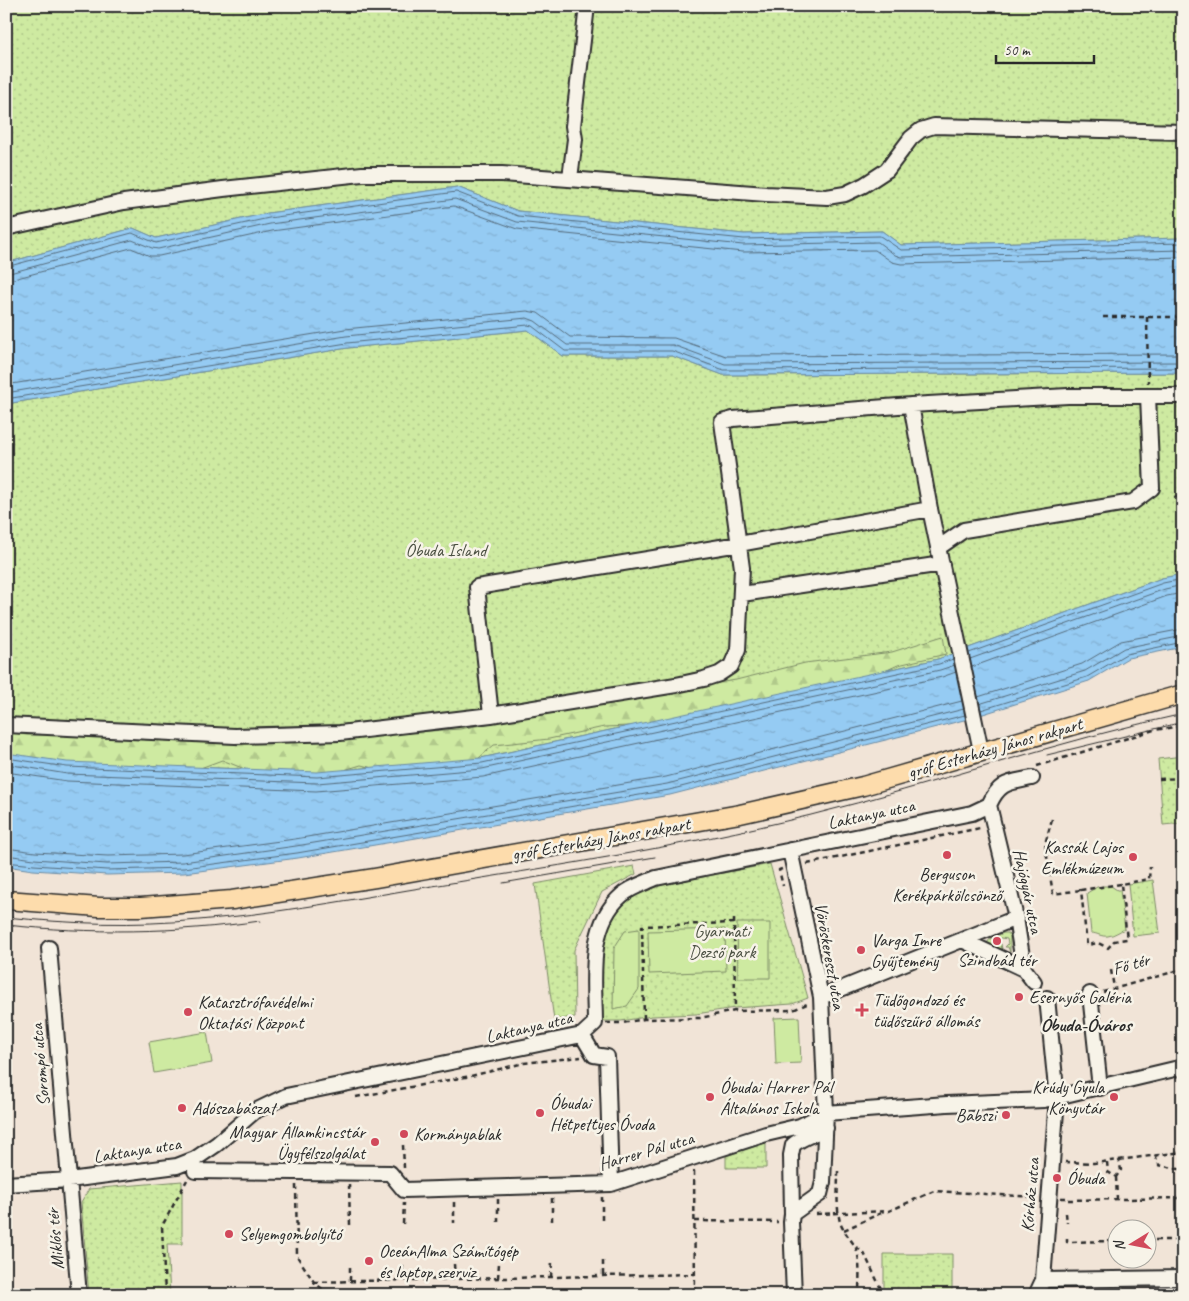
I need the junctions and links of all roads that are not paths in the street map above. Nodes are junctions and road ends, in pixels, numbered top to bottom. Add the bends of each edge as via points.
1 (587, 6) edge
2 (1183, 132) edge
3 (570, 178) junction
4 (6, 228) edge
5 (1148, 396) junction
6 (1183, 396) edge
7 (911, 405) junction
8 (930, 509) junction
9 (739, 544) junction
10 (938, 548) junction
11 (942, 564) junction
12 (742, 594) junction
13 (1183, 694) edge
14 (491, 715) junction
15 (6, 725) edge
16 (981, 751) junction
17 (1032, 778) dead end
18 (990, 805) junction
19 (790, 850) junction
20 (6, 900) edge
21 (1016, 918) junction
22 (962, 940) junction
23 (49, 948) dead end
24 (1024, 969) junction
25 (1034, 982) dead end
26 (1090, 994) road end
27 (821, 997) junction
28 (1047, 998) road end
29 (582, 1035) junction
30 (1183, 1067) edge
31 (1100, 1088) junction
32 (1050, 1099) junction
33 (826, 1113) junction
34 (826, 1128) junction
35 (194, 1171) road end
36 (69, 1180) junction
37 (6, 1184) edge
38 (606, 1184) junction
39 (792, 1218) junction
40 (1183, 1278) edge
41 (1043, 1280) junction
42 (79, 1295) edge
43 (794, 1295) edge
44 (1036, 1295) edge

1 - 3 street
2 - 3 street via 934,126 911,138 887,170 864,186 845,194 827,196
3 - 4 street via 502,174 362,174 124,202
5 - 6 street
5 - 7 street via 1068,396
5 - 10 street via 1152,488 1133,502 964,530
7 - 8 street
7 - 9 street via 722,422
8 - 9 street
8 - 10 street
9 - 12 street
9 - 14 street via 477,587
10 - 11 street
11 - 12 street
11 - 16 street
12 - 14 street via 738,650 731,666 719,674 676,685
13 - 16 main road, gróf Esterházy János rakpart
14 - 15 street via 340,733 235,736
16 - 20 main road, gróf Esterházy János rakpart via 863,786 740,814 273,895 140,907
17 - 18 street via 1007,783 995,792
18 - 19 street, Laktanya utca via 972,813
18 - 21 street, Hajógyár utca
19 - 27 street, Vöröskereszt utca
19 - 29 street, Laktanya utca via 656,878 622,895 602,924 594,950 596,1024
21 - 22 street
21 - 24 street, Hajógyár utca
22 - 24 street
22 - 27 street
23 - 36 street, Sorompó utca
24 - 25 street, Hajógyár utca
26 - 31 street
27 - 33 street, Vöröskereszt utca
28 - 32 street
29 - 36 street, Laktanya utca via 286,1096 255,1111 195,1159 177,1166
29 - 38 street via 594,1055 607,1057
30 - 31 street
31 - 32 street
32 - 33 street, Harrer Pál utca
32 - 41 street, Kórház utca
33 - 34 street, Vöröskereszt utca
33 - 38 street, Harrer Pál utca via 800,1126
34 - 39 street, Vöröskereszt utca via 820,1194
34 - 39 street via 792,1145
35 - 38 street, Harrer Pál utca via 390,1174 404,1190
36 - 37 street, Laktanya utca
36 - 42 street, Miklós tér
39 - 43 street
40 - 41 street
41 - 44 street, Kórház utca

